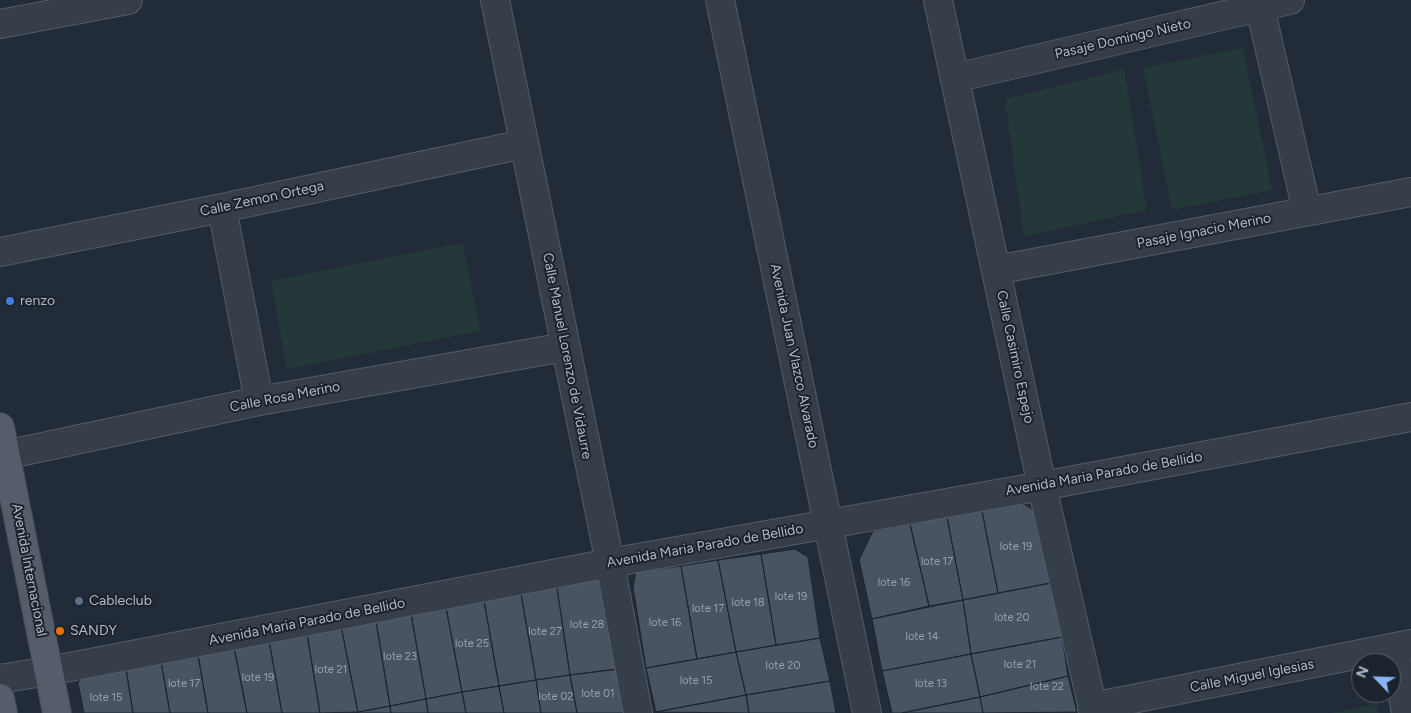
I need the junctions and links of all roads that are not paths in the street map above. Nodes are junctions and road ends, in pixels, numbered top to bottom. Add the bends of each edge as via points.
1 (128, 0) edge
2 (495, 0) edge
3 (720, 0) edge
4 (938, 0) edge
5 (1290, 0) edge
6 (1260, 7) junction
7 (0, 24) edge
8 (955, 78) junction
9 (524, 144) junction
10 (1411, 192) edge
11 (222, 208) junction
12 (1307, 212) junction
13 (0, 252) edge
14 (996, 270) junction
15 (566, 348) junction
16 (259, 401) junction
17 (1411, 417) edge
18 (0, 428) edge
19 (6, 455) junction
20 (1042, 486) junction
21 (829, 524) junction
22 (610, 564) junction
23 (1403, 646) edge
24 (49, 671) junction
25 (0, 679) edge
26 (0, 698) edge
27 (1093, 710) edge
28 (3, 713) edge
29 (57, 713) edge
30 (638, 713) edge
31 (867, 713) edge
32 (1406, 713) edge

1 - 7 street
2 - 9 street, Calle Manuel Lorenzo de Vidaurre
3 - 21 street, Avenida Juan Vlazco Alvarado
4 - 8 street, Calle Casimiro Espejo
5 - 6 street, Pasaje Domingo Nieto
6 - 8 street, Pasaje Domingo Nieto
6 - 12 street
8 - 14 street, Calle Casimiro Espejo
9 - 11 street, Calle Zemon Ortega
9 - 15 street, Calle Manuel Lorenzo de Vidaurre
10 - 12 street, Pasaje Ignacio Merino
11 - 13 street, Calle Zemon Ortega
11 - 16 street
12 - 14 street, Pasaje Ignacio Merino
14 - 20 street, Calle Casimiro Espejo
15 - 16 street, Calle Rosa Merino
15 - 22 street, Calle Manuel Lorenzo de Vidaurre
16 - 19 street, Calle Rosa Merino
17 - 20 street, Avenida Maria Parado de Bellido
18 - 19 main road, Avenida Internacional
19 - 24 main road, Avenida Internacional
20 - 21 street, Avenida Maria Parado de Bellido
20 - 27 street, Calle Casimiro Espejo
21 - 22 street, Avenida Maria Parado de Bellido
21 - 31 street, Avenida Juan Vlazco Alvarado
22 - 24 street, Avenida Maria Parado de Bellido
22 - 30 street, Calle Manuel Lorenzo de Vidaurre
23 - 27 street, Calle Miguel Iglesias
23 - 32 street
24 - 25 street, Avenida Maria Parado de Bellido
24 - 29 main road, Avenida Internacional
26 - 28 main road

